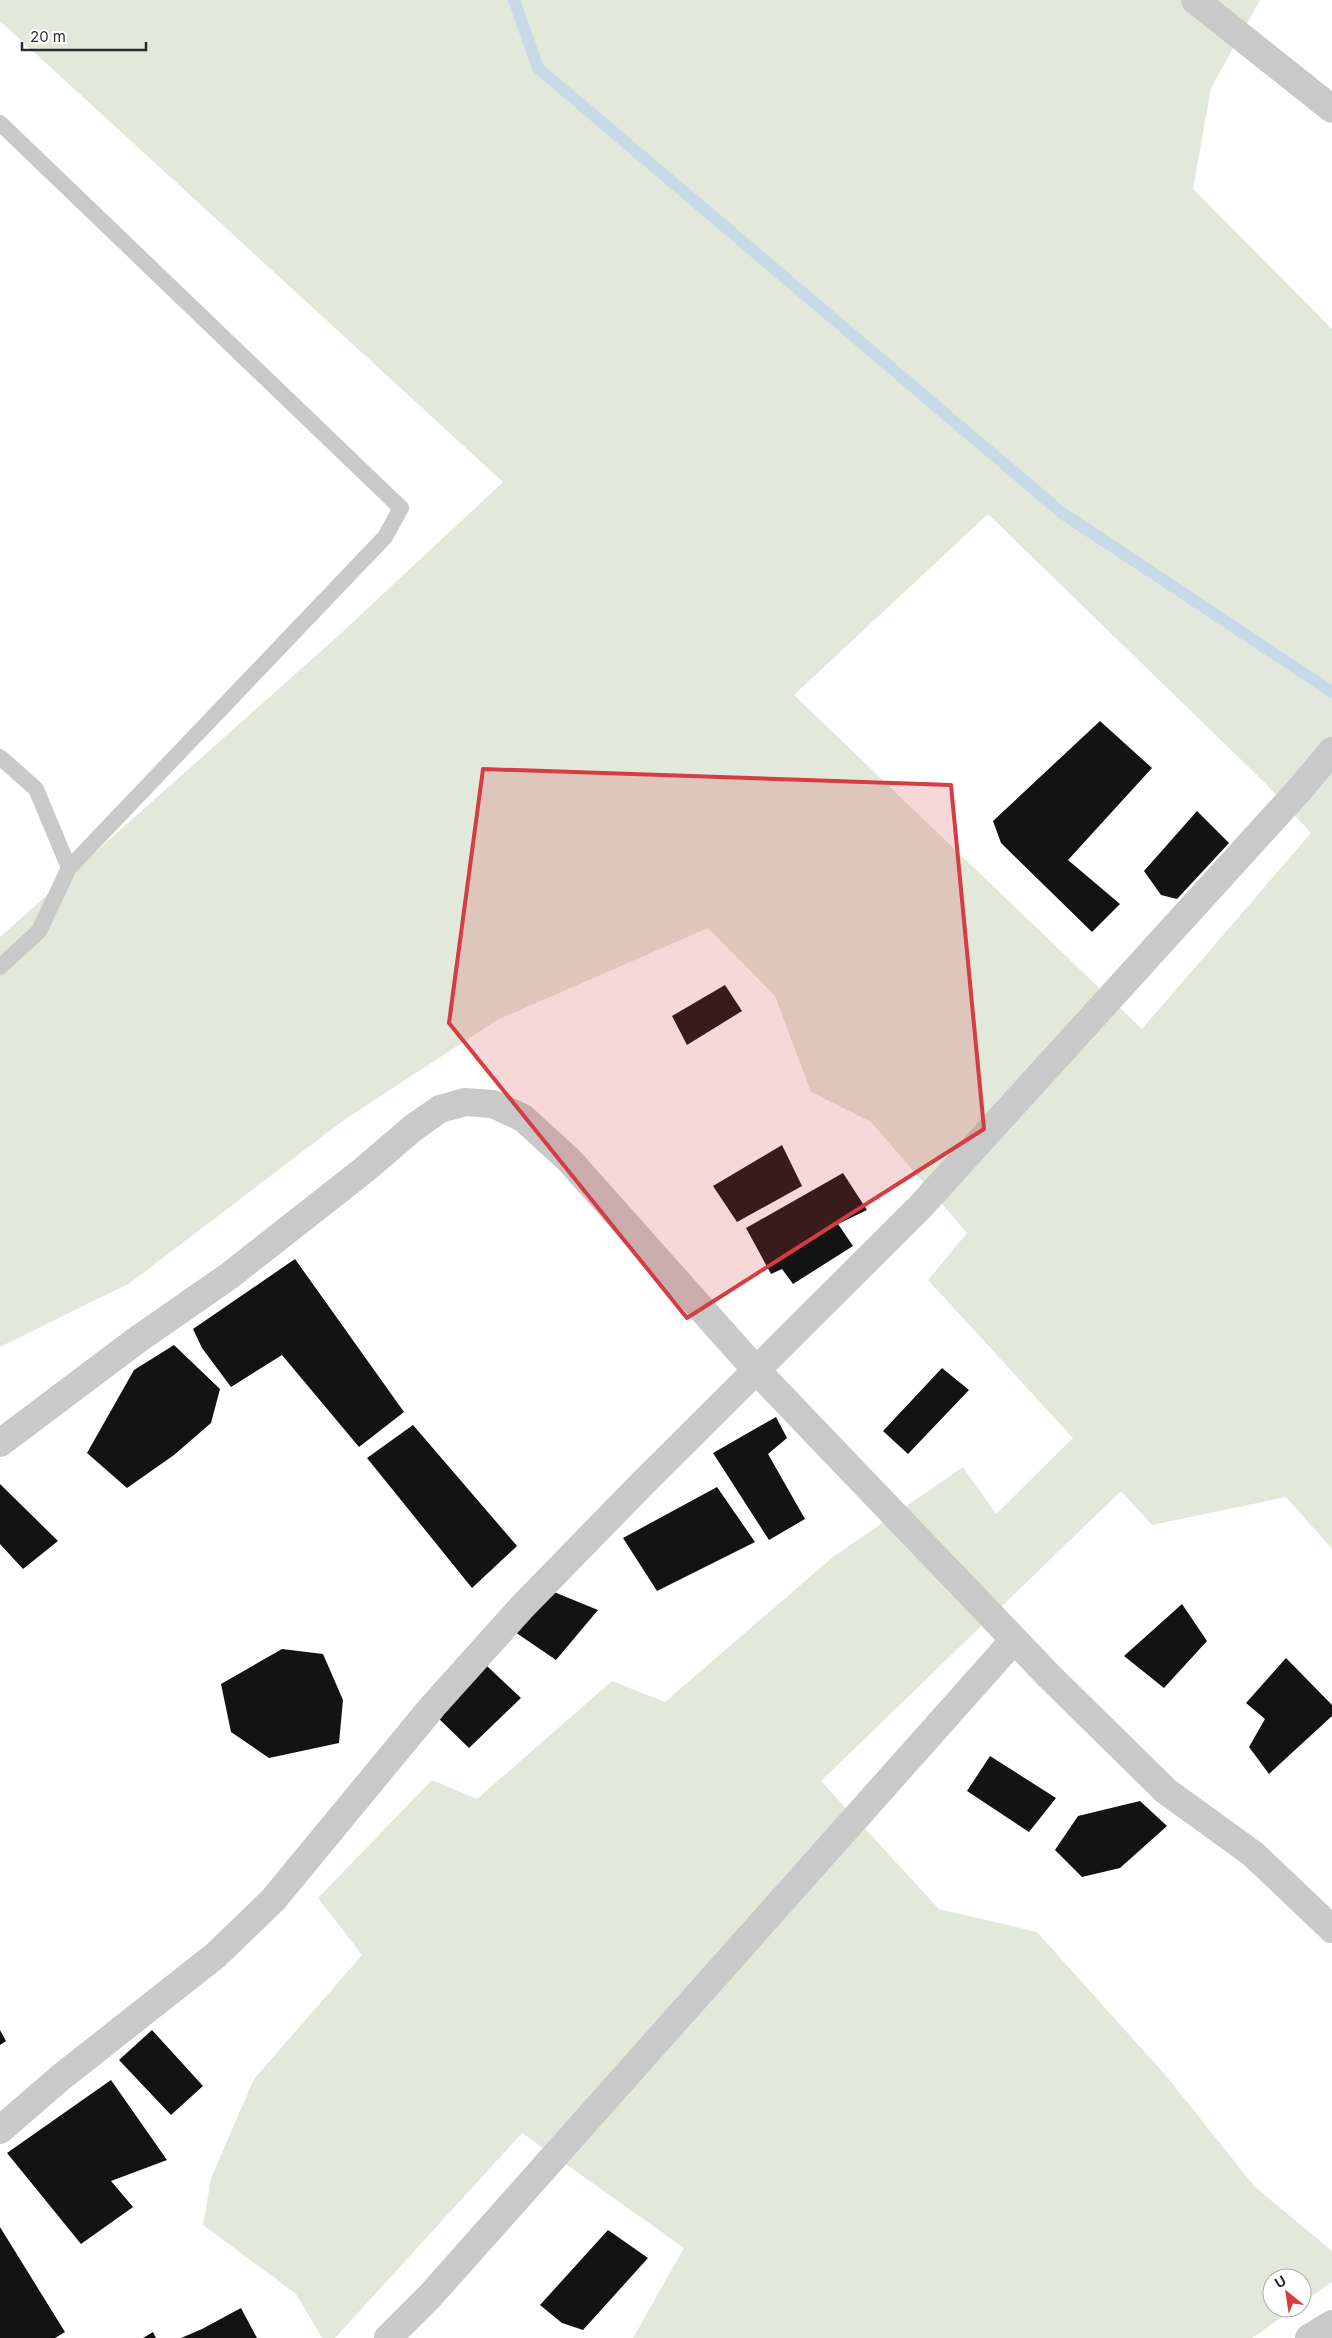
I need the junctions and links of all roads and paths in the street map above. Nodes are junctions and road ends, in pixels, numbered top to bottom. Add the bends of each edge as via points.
1 (1201, 2) edge
2 (1332, 109) edge
3 (0, 123) edge
4 (1332, 751) edge
5 (0, 756) edge
6 (69, 868) junction
7 (0, 967) edge
8 (756, 1370) junction
9 (0, 1443) edge
10 (1014, 1640) junction
11 (1332, 1929) edge
12 (0, 2130) edge
13 (1332, 2324) edge
14 (388, 2338) edge
15 (1309, 2338) edge

1 - 2 street
3 - 6 lane via 401,508 385,537
4 - 8 street via 920,1207
5 - 6 lane via 36,789
6 - 7 lane via 39,931
8 - 9 street via 575,1167 523,1118 493,1104 465,1102 440,1109 413,1128 229,1276
8 - 10 street
8 - 12 street via 522,1607 433,1706 272,1900 216,1954
10 - 11 street via 1166,1791 1253,1854
10 - 14 street via 430,2296
13 - 15 street

